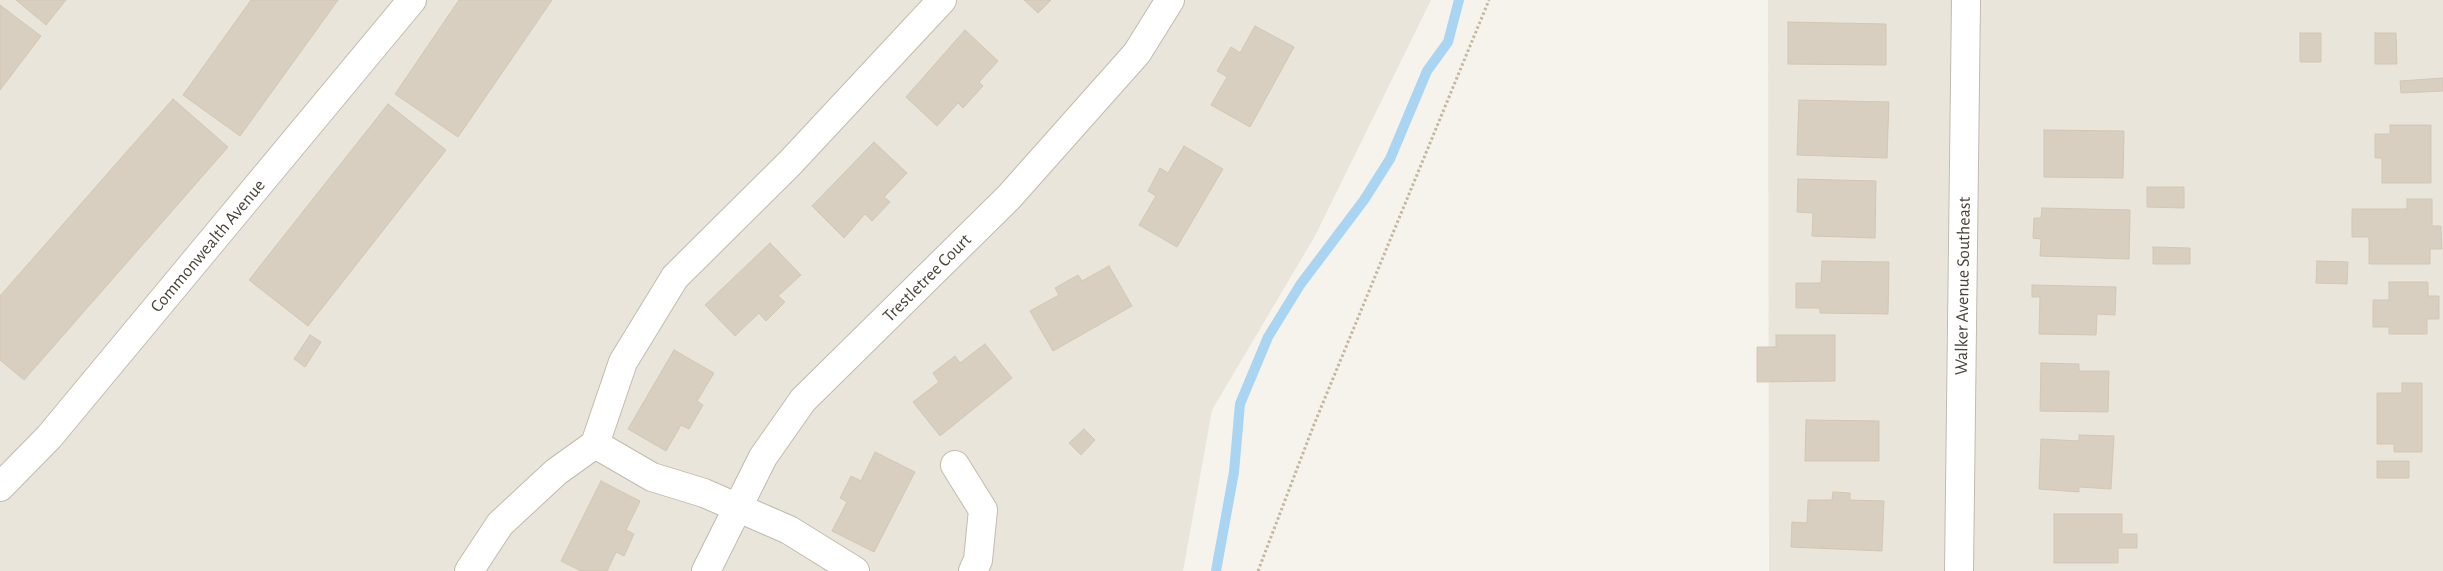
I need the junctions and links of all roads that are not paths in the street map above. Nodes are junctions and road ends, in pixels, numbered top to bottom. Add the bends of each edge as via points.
1 (412, 0) edge
2 (942, 0) edge
3 (1170, 0) edge
4 (1966, 0) edge
5 (595, 444) junction
6 (955, 465) dead end
7 (3, 479) edge
8 (738, 508) junction
9 (469, 571) edge
10 (706, 571) edge
11 (855, 571) edge
12 (973, 571) edge
13 (1959, 571) edge

1 - 7 street, Commonwealth Avenue via 49,437
2 - 5 street via 790,163 675,278 623,362
3 - 8 street, Trestletree Court via 1137,53 1009,197 803,400 763,457
4 - 13 street, Walker Avenue Southeast
5 - 8 street via 652,477 704,493
5 - 9 street via 556,472 500,524
6 - 12 street via 983,510 978,560
8 - 10 street, Trestletree Court
8 - 11 street via 789,530

